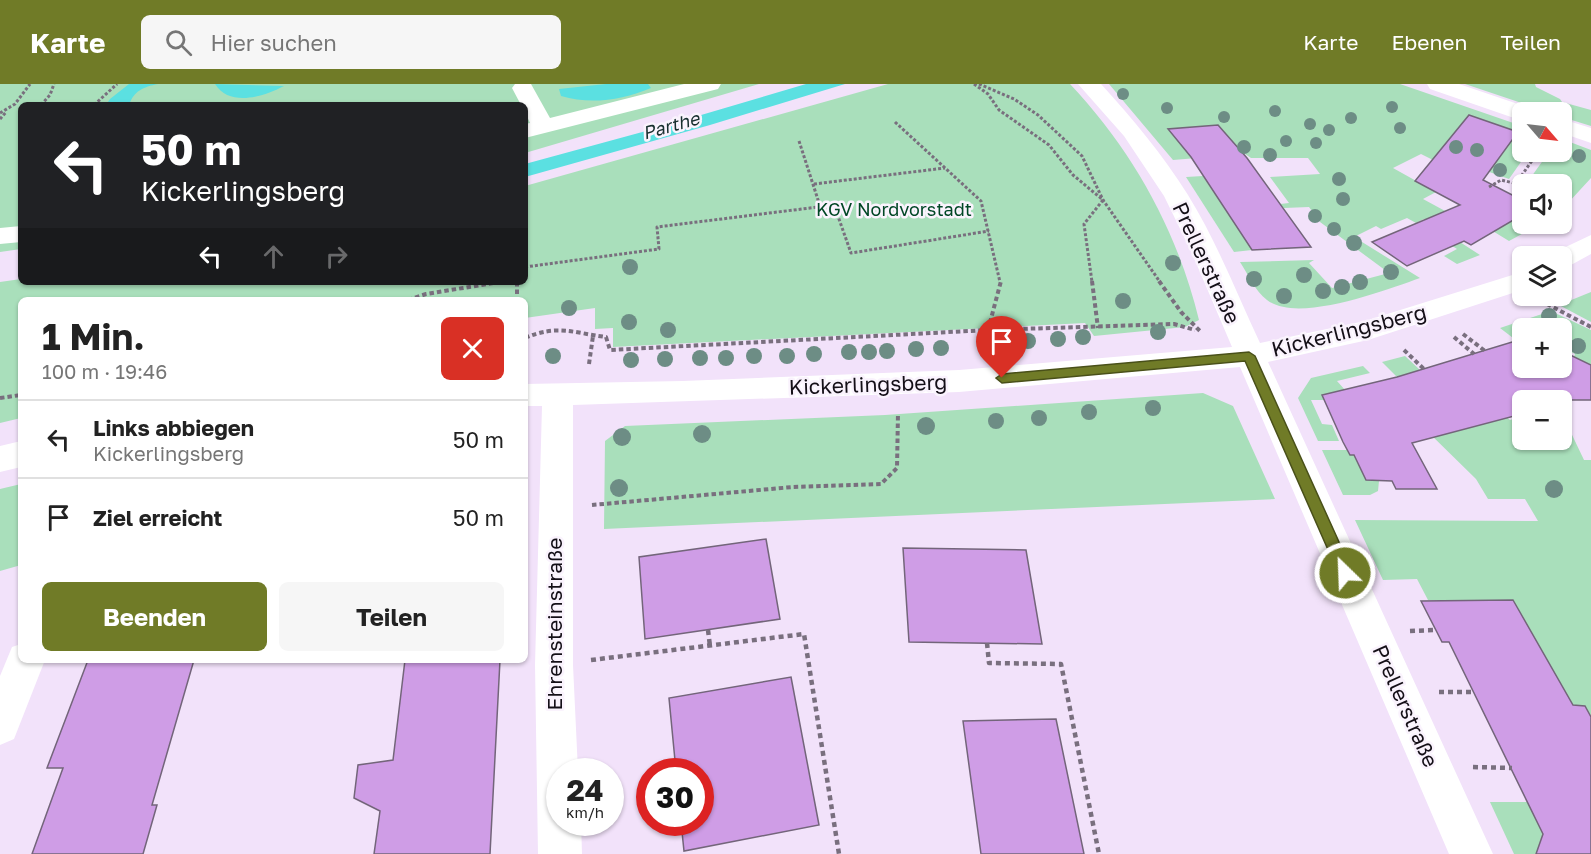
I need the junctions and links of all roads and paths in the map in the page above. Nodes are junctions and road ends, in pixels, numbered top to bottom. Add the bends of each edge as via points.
1 (30, 84) edge
2 (54, 84) edge
3 (117, 84) edge
4 (710, 84) edge
5 (974, 84) edge
6 (979, 84) edge
7 (1089, 84) edge
8 (1438, 84) edge
9 (523, 88) dead end
10 (44, 102) edge
11 (97, 102) edge
12 (527, 102) edge
13 (528, 107) edge
14 (1512, 110) edge
15 (6, 111) junction
16 (0, 113) edge
17 (0, 119) edge
18 (895, 122) dead end
19 (534, 129) edge
20 (1572, 129) edge
21 (1591, 136) edge
22 (799, 141) dead end
23 (945, 168) junction
24 (1512, 183) edge
25 (814, 184) junction
26 (1489, 187) dead end
27 (1103, 200) junction
28 (820, 206) junction
29 (989, 231) junction
30 (18, 234) edge
31 (0, 236) edge
32 (1591, 243) edge
33 (1572, 253) edge
34 (528, 267) edge
35 (1512, 284) edge
36 (482, 285) edge
37 (417, 297) edge
38 (1550, 306) edge
39 (1591, 327) edge
40 (1098, 328) junction
41 (988, 330) junction
42 (1463, 334) dead end
43 (528, 336) edge
44 (593, 336) junction
45 (1454, 337) dead end
46 (1404, 350) dead end
47 (1485, 351) dead end
48 (1474, 354) dead end
49 (1249, 356) junction
50 (591, 362) dead end
51 (1424, 369) dead end
52 (909, 383) junction
53 (541, 394) edge
54 (18, 395) edge
55 (0, 398) edge
56 (18, 455) edge
57 (0, 459) edge
58 (555, 508) junction
59 (708, 630) dead end
60 (1436, 630) dead end
61 (1408, 631) dead end
62 (987, 643) dead end
63 (710, 646) junction
64 (25, 663) edge
65 (554, 665) junction
66 (1427, 692) dead end
67 (1474, 692) dead end
68 (0, 725) edge
69 (1462, 767) dead end
70 (1512, 768) dead end
71 (560, 854) edge
72 (839, 854) edge
73 (1099, 854) edge
74 (1471, 854) edge

1 - 15 path
2 - 10 path
3 - 11 path
4 - 19 street
5 - 27 path via 988,94 999,110 1049,146 1073,175
6 - 27 path via 1014,99 1038,115 1082,156
7 - 49 street, Prellerstraße via 1132,132 1176,196
8 - 14 street
9 - 12 street
13 - 19 street
15 - 16 path
15 - 17 path
18 - 23 path
20 - 21 street
22 - 25 path
23 - 25 path
23 - 29 path via 981,201
24 - 26 path via 1501,180
25 - 28 path
27 - 40 path via 1084,224
27 - 40 path via 1181,312 1202,332 1174,324
28 - 29 path via 834,205 851,253
28 - 34 path via 657,227 659,249
29 - 41 path via 1001,280
30 - 31 street
32 - 33 street
35 - 49 street, Kickerlingsberg via 1368,330
36 - 37 path
38 - 39 path
40 - 41 path
41 - 44 path via 610,350 606,337
42 - 47 path
43 - 44 path via 541,330 565,327
44 - 50 path
45 - 48 path
46 - 51 path
49 - 52 street, Kickerlingsberg via 1024,377
49 - 74 street, Prellerstraße
52 - 53 street, Kickerlingsberg
52 - 58 path via 897,415 897,468 881,484 793,487
53 - 58 street, Ehrensteinstraße
54 - 55 path
56 - 57 street
58 - 65 street, Ehrensteinstraße
59 - 63 path
60 - 61 path
62 - 73 path via 989,663 1061,664
63 - 65 path
63 - 72 path via 804,634
64 - 68 street
65 - 71 street, Ehrensteinstraße
66 - 67 path
69 - 70 path

